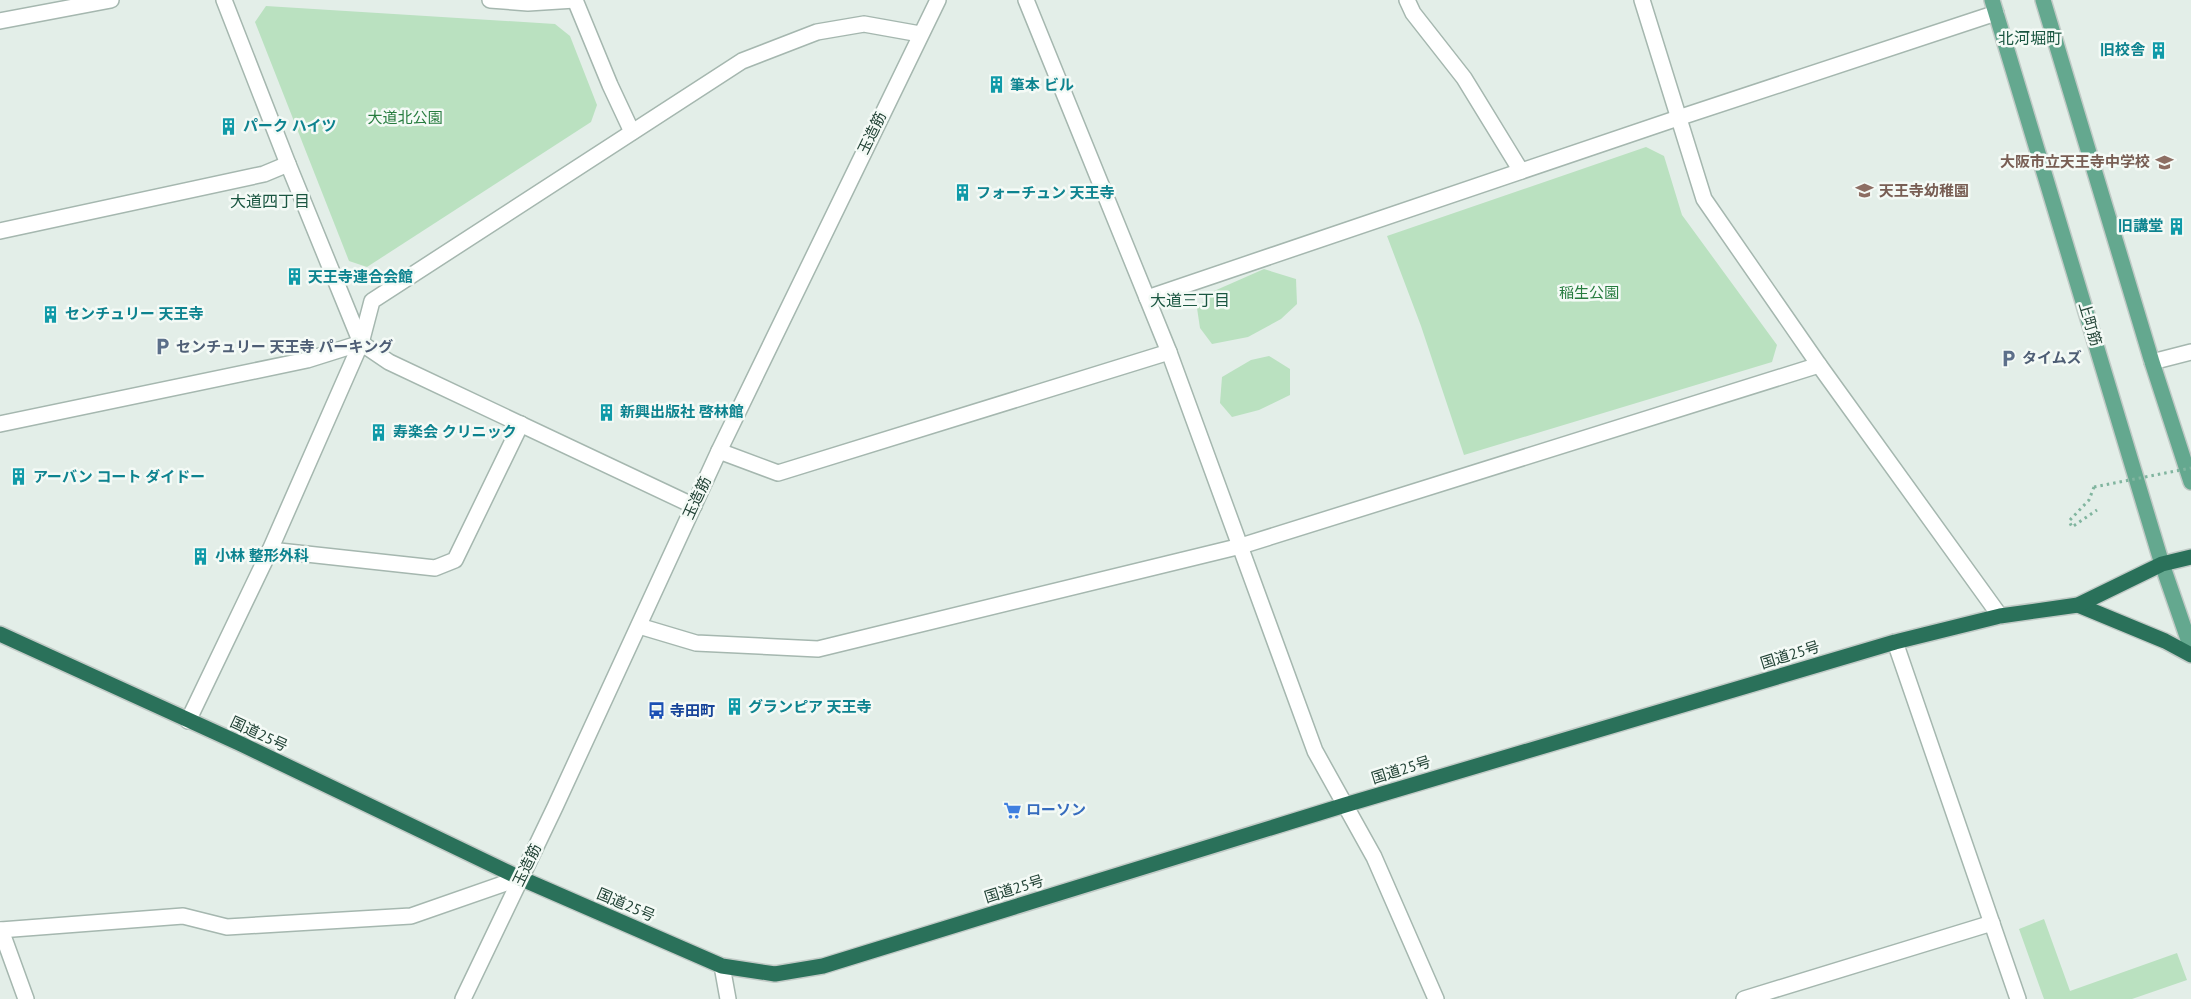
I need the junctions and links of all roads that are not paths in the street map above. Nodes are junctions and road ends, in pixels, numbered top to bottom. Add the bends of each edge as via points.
1 (111, 0) edge
2 (224, 0) edge
3 (490, 0) edge
4 (575, 0) edge
5 (938, 0) edge
6 (1026, 0) edge
7 (1407, 0) edge
8 (1642, 0) edge
9 (2043, 0) edge
10 (1994, 7) edge
11 (0, 21) edge
12 (920, 34) junction
13 (1678, 118) junction
14 (632, 132) junction
15 (288, 164) junction
16 (1521, 171) junction
17 (0, 231) edge
18 (1147, 298) junction
19 (361, 343) junction
20 (1169, 352) junction
21 (2191, 352) edge
22 (2152, 362) junction
23 (1819, 365) junction
24 (0, 424) edge
25 (521, 424) junction
26 (719, 451) junction
27 (2191, 482) edge
28 (694, 506) junction
29 (1241, 546) junction
30 (270, 550) junction
31 (2191, 557) edge
32 (2162, 564) junction
33 (2078, 604) junction
34 (2000, 616) junction
35 (639, 626) junction
36 (0, 634) edge
37 (1895, 642) junction
38 (2191, 648) edge
39 (2191, 655) edge
40 (188, 721) junction
41 (1345, 805) junction
42 (520, 878) junction
43 (1992, 923) junction
44 (0, 930) edge
45 (722, 966) junction
46 (26, 999) edge
47 (463, 999) edge
48 (728, 999) edge
49 (1435, 999) edge
50 (1744, 999) edge
51 (2018, 999) edge

1 - 11 street
2 - 15 street
3 - 4 street
4 - 14 street
5 - 12 street, 玉造筋
6 - 18 street
7 - 16 street via 1413,13 1464,78
8 - 13 street
9 - 22 main road
10 - 13 street
10 - 32 main road, 上町筋
12 - 14 street via 864,24 817,32 742,61
12 - 26 street, 玉造筋
13 - 16 street
13 - 23 street via 1704,199
14 - 19 street via 372,301
15 - 17 street via 264,174
15 - 19 street
16 - 18 street
18 - 20 street
19 - 24 street via 307,360
19 - 25 street via 390,362
19 - 30 street
20 - 26 street via 778,473
20 - 29 street
21 - 22 street
22 - 27 main road
23 - 29 street
23 - 34 street
25 - 28 street
25 - 30 street via 455,560 435,568
26 - 28 street, 玉造筋
28 - 35 street, 玉造筋
29 - 35 street via 818,649 696,643
29 - 41 street via 1315,750
30 - 40 street
31 - 32 highway, 国道25号
32 - 33 highway, 国道25号
32 - 38 main road, 上町筋
33 - 34 highway, 国道25号
33 - 39 highway
34 - 37 highway, 国道25号
35 - 42 street, 玉造筋
36 - 40 highway, 国道25号
37 - 41 highway, 国道25号
37 - 43 street
40 - 42 highway, 国道25号
41 - 45 highway, 国道25号 via 823,966 775,974
41 - 49 street via 1374,857
42 - 44 street via 411,916 227,927 183,916
42 - 45 highway, 国道25号
42 - 47 street, 玉造筋
43 - 50 street
43 - 51 street
44 - 46 street
45 - 48 street

